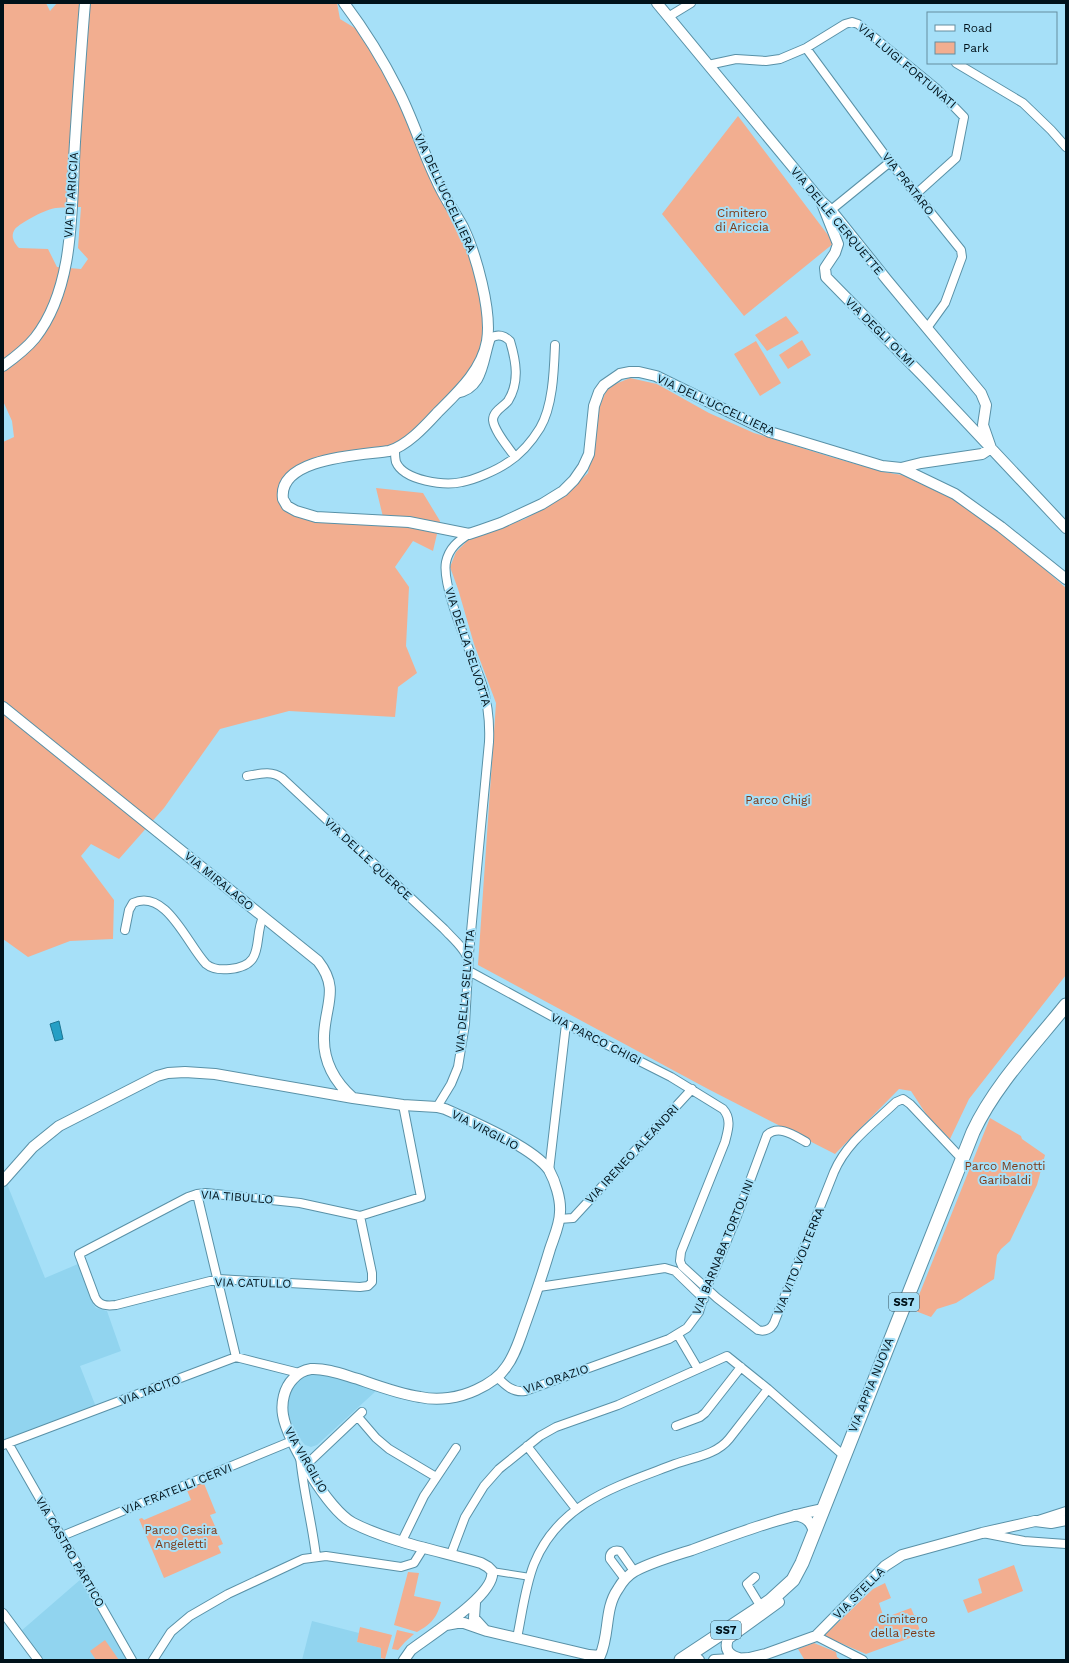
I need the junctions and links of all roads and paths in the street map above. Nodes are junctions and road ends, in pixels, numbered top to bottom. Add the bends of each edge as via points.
1 (85, 3) edge
2 (344, 3) edge
3 (657, 3) edge
4 (691, 3) edge
5 (668, 17) junction
6 (806, 48) junction
7 (958, 64) edge
8 (708, 65) junction
9 (1066, 147) edge
10 (890, 162) junction
11 (916, 194) junction
12 (821, 201) junction
13 (831, 210) junction
14 (927, 328) junction
15 (555, 345) dead end
16 (3, 366) edge
17 (456, 394) junction
18 (991, 448) junction
19 (395, 450) junction
20 (515, 457) junction
21 (901, 468) junction
22 (1066, 528) edge
23 (469, 534) junction
24 (1066, 579) edge
25 (3, 707) edge
26 (247, 776) dead end
27 (263, 916) junction
28 (125, 930) dead end
29 (468, 971) junction
30 (1066, 1005) edge
31 (566, 1024) junction
32 (692, 1089) junction
33 (353, 1098) junction
34 (403, 1105) junction
35 (437, 1107) junction
36 (723, 1109) joint
37 (806, 1142) dead end
38 (962, 1158) junction
39 (549, 1171) junction
40 (3, 1181) edge
41 (197, 1194) junction
42 (360, 1216) junction
43 (559, 1219) junction
44 (79, 1254) joint
45 (218, 1280) junction
46 (539, 1287) junction
47 (706, 1288) junction
48 (704, 1299) junction
49 (678, 1335) junction
50 (236, 1357) junction
51 (618, 1357) joint
52 (741, 1368) junction
53 (698, 1369) junction
54 (299, 1373) junction
55 (497, 1377) junction
56 (768, 1389) junction
57 (676, 1426) dead end
58 (292, 1441) junction
59 (6, 1444) edge
60 (527, 1446) junction
61 (456, 1448) dead end
62 (300, 1455) junction
63 (843, 1455) junction
64 (306, 1465) junction
65 (436, 1477) junction
66 (576, 1508) junction
67 (823, 1509) junction
68 (1066, 1511) edge
69 (794, 1515) junction
70 (1066, 1520) edge
71 (1034, 1522) junction
72 (814, 1532) junction
73 (982, 1533) junction
74 (62, 1536) junction
75 (402, 1541) junction
76 (1066, 1544) edge
77 (424, 1547) junction
78 (451, 1554) junction
79 (316, 1556) junction
80 (492, 1571) junction
81 (634, 1571) junction
82 (530, 1577) junction
83 (755, 1577) dead end
84 (626, 1579) junction
85 (793, 1580) junction
86 (474, 1603) junction
87 (761, 1607) junction
88 (3, 1613) edge
89 (441, 1627) junction
90 (487, 1632) junction
91 (816, 1636) junction
92 (517, 1638) junction
93 (598, 1658) edge
94 (690, 1658) edge
95 (739, 1658) junction
96 (38, 1660) edge
97 (132, 1660) edge
98 (153, 1660) edge
99 (404, 1660) edge
100 (714, 1660) edge
101 (863, 1660) edge

1 - 16 street, VIA DI ARICCIA via 70,228 63,276 42,328 26,347
2 - 17 street, VIA DELL'UCCELLIERA via 368,36 398,91 436,180 464,229 475,260 486,311 487,339 480,360
3 - 5 street, VIA DELLE CERQUETTE
4 - 5 street
5 - 8 street, VIA DELLE CERQUETTE
6 - 8 street via 775,60 736,59
6 - 10 street, VIA PRATARO
6 - 11 street, VIA LUIGI FORTUNATI via 845,24 855,22 936,88 961,112 964,117 956,158
7 - 9 street via 1023,103
8 - 12 street, VIA DELLE CERQUETTE
10 - 11 street, VIA PRATARO
10 - 13 street
11 - 14 street, VIA PRATARO via 961,250 962,257 945,303
12 - 13 street, VIA DELLE CERQUETTE
12 - 18 street, VIA DEGLI OLMI via 838,244 825,268 826,277
13 - 14 street, VIA DELLE CERQUETTE
14 - 18 street, VIA DELLE CERQUETTE via 981,393 986,405 983,425
15 - 20 street via 552,381 544,418 537,431
17 - 19 street, VIA DELL'UCCELLIERA
17 - 20 street via 465,393 475,385 484,367 491,338 500,335 510,341 516,361 515,384 507,401 496,412 493,421
18 - 21 street via 982,454
18 - 22 street
19 - 20 street via 396,462 407,473 442,483 472,480 500,468
19 - 23 street via 306,466 288,480 283,499 287,506 296,511 316,517 409,522
21 - 23 street, VIA DELL'UCCELLIERA via 882,466 770,432 656,376 630,372 612,379 599,392 594,406 587,458 581,471 568,486 522,514
21 - 24 street, VIA DELL'UCCELLIERA via 955,494
23 - 29 street, VIA DELLA SELVOTTA via 453,547 446,562 452,602 482,685 489,715 489,742
25 - 27 street, VIA MIRALAGO
26 - 29 street, VIA DELLE QUERCE via 267,773 282,778 444,929 468,958
27 - 28 street via 258,930 258,948 255,956 245,964 232,969 208,966 195,952 167,911 153,902 145,900 133,904 129,910
27 - 33 street, VIA MIRALAGO via 313,956 327,975 330,990 324,1029 325,1050 331,1070 341,1087
29 - 31 street, VIA PARCO CHIGI
29 - 35 street, VIA DELLA SELVOTTA via 465,1024 458,1067
30 - 38 main road, VIA APPIA NUOVA / SS7 via 1007,1078 978,1121
31 - 32 street, VIA PARCO CHIGI
31 - 39 street
32 - 36 street, VIA PARCO CHIGI
32 - 43 street, VIA IRENEO ALEANDRI via 573,1218
33 - 34 street
33 - 40 street via 215,1074 168,1073 150,1079 59,1126 33,1147
34 - 35 street
34 - 42 street via 421,1197
35 - 39 street, VIA VIRGILIO via 509,1140
36 - 47 street, VIA VITO VOLTERRA via 728,1116 727,1135 679,1256 682,1266
37 - 47 street, VIA BARNABA TORTOLINI via 779,1130 768,1135
38 - 47 street, VIA VITO VOLTERRA via 910,1104 903,1099 898,1101 854,1140 840,1159 772,1327 764,1331 755,1328
38 - 63 main road, VIA APPIA NUOVA / SS7
39 - 43 street, VIA VIRGILIO via 559,1199
41 - 42 street, VIA TIBULLO via 300,1203
41 - 44 street, VIA TIBULLO
41 - 45 street
42 - 45 street, VIA CATULLO via 372,1273 371,1284 360,1287
43 - 46 street, VIA VIRGILIO
44 - 45 street, VIA CATULLO via 96,1299 103,1305 116,1305
45 - 50 street
46 - 48 street via 665,1268 675,1271
46 - 55 street, VIA VIRGILIO via 514,1353
47 - 48 street, VIA BARNABA TORTOLINI
48 - 49 street, VIA BARNABA TORTOLINI via 693,1321
49 - 51 street, VIA BARNABA TORTOLINI
49 - 53 street
50 - 54 street
50 - 59 street, VIA TACITO
51 - 55 street, VIA ORAZIO via 522,1392 514,1391
52 - 53 street via 727,1356
52 - 56 street
52 - 57 street via 700,1417
53 - 60 street via 618,1405 556,1427 543,1433
54 - 55 street, VIA VIRGILIO via 311,1369 334,1372 410,1395 435,1399 472,1392
54 - 58 street, VIA VIRGILIO via 290,1383 282,1405 284,1423
56 - 63 street
56 - 66 street via 730,1439 716,1450 605,1492
58 - 62 street, VIA VIRGILIO
58 - 74 street, VIA FRATELLI CERVI
59 - 74 street, VIA CASTRO PARTICO
60 - 66 street
60 - 78 street via 499,1470 481,1490 465,1517
61 - 65 street
62 - 64 street, VIA VIRGILIO
62 - 79 street
63 - 67 main road, VIA APPIA NUOVA / SS7
64 - 65 street via 360,1414 376,1438 389,1449
64 - 75 street, VIA VIRGILIO via 326,1497 346,1518 378,1534
65 - 75 street via 417,1507
66 - 82 street via 546,1540
67 - 69 street
67 - 72 main road, VIA APPIA NUOVA / SS7
68 - 71 street
69 - 72 street via 810,1521
69 - 81 street
70 - 71 street, VIA STELLA
71 - 73 street, VIA STELLA
72 - 85 main road, VIA APPIA NUOVA / SS7
73 - 76 street via 1024,1541
73 - 91 street, VIA STELLA via 906,1553 894,1559
74 - 97 street, VIA CASTRO PARTICO
75 - 77 street, VIA VIRGILIO
77 - 78 street, VIA VIRGILIO
77 - 79 street via 414,1563 401,1567 332,1556
78 - 80 street, VIA VIRGILIO via 481,1563
79 - 98 street via 297,1561 228,1594 190,1616 171,1632
80 - 82 street
80 - 86 street via 491,1581
81 - 84 street
81 - 84 street via 620,1551 612,1552 610,1559
82 - 92 street
83 - 87 street via 747,1584
84 - 93 street via 611,1603 603,1646
85 - 87 main road, VIA APPIA NUOVA / SS7
85 - 95 street via 788,1592 779,1602 728,1639 727,1651
86 - 89 street
86 - 90 street via 474,1618
87 - 94 main road, VIA APPIA NUOVA / SS7
88 - 96 street
89 - 90 street via 460,1623
89 - 99 street via 412,1650
90 - 92 street
91 - 95 street, VIA STELLA via 766,1654
91 - 101 street
92 - 93 street
95 - 100 street, VIA STELLA

